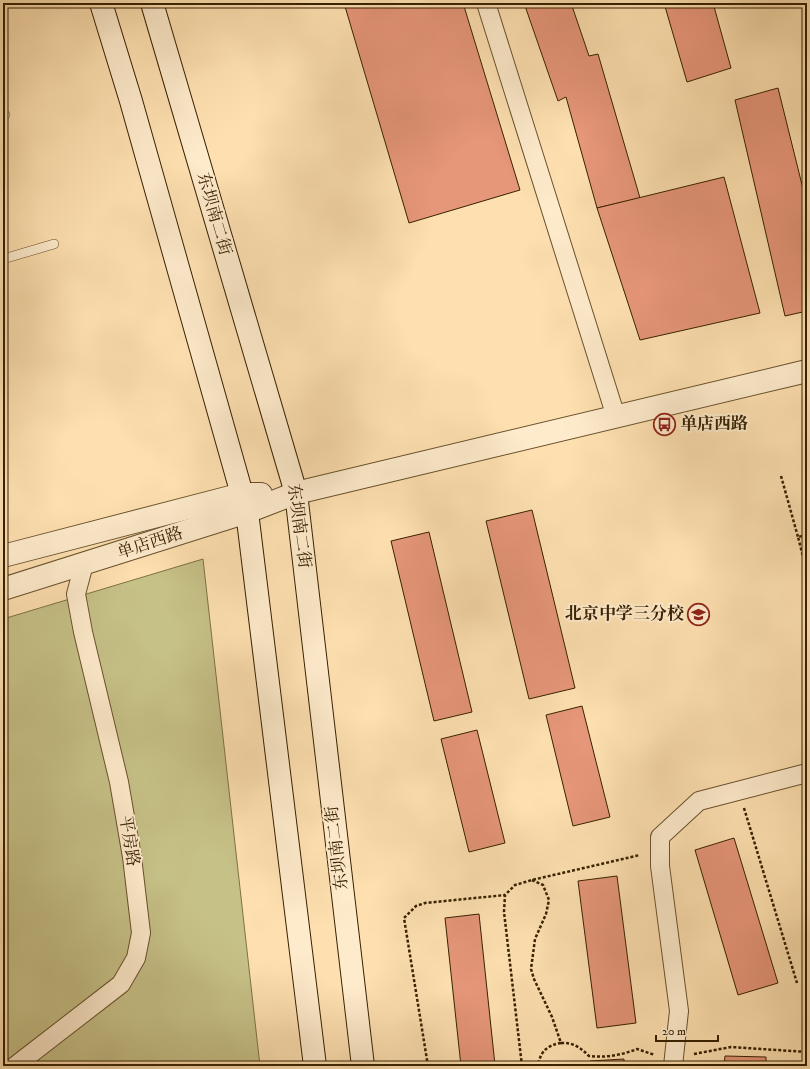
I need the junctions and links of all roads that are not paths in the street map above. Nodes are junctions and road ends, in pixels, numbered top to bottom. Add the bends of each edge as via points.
1 (101, 3) edge
2 (152, 3) edge
3 (486, 3) edge
4 (54, 244) dead end
5 (3, 259) edge
6 (807, 371) edge
7 (616, 417) junction
8 (296, 493) junction
9 (244, 503) junction
10 (3, 556) edge
11 (84, 564) junction
12 (3, 589) edge
13 (807, 772) edge
14 (673, 1062) edge
15 (15, 1066) edge
16 (315, 1066) edge
17 (363, 1066) edge

1 - 9 main road
2 - 8 main road, 东坝南二街
3 - 7 street
4 - 5 lane
6 - 7 main road, 单店西路
7 - 8 main road, 单店西路
8 - 9 main road, 单店西路
8 - 17 main road, 东坝南二街
9 - 10 main road, 单店西路
9 - 11 main road, 单店西路
9 - 16 main road
11 - 12 main road, 单店西路
11 - 15 street, 平房路 via 76,594 119,782 132,857 141,933 136,958 121,984
13 - 14 street via 699,800 660,837 660,866 679,1011

